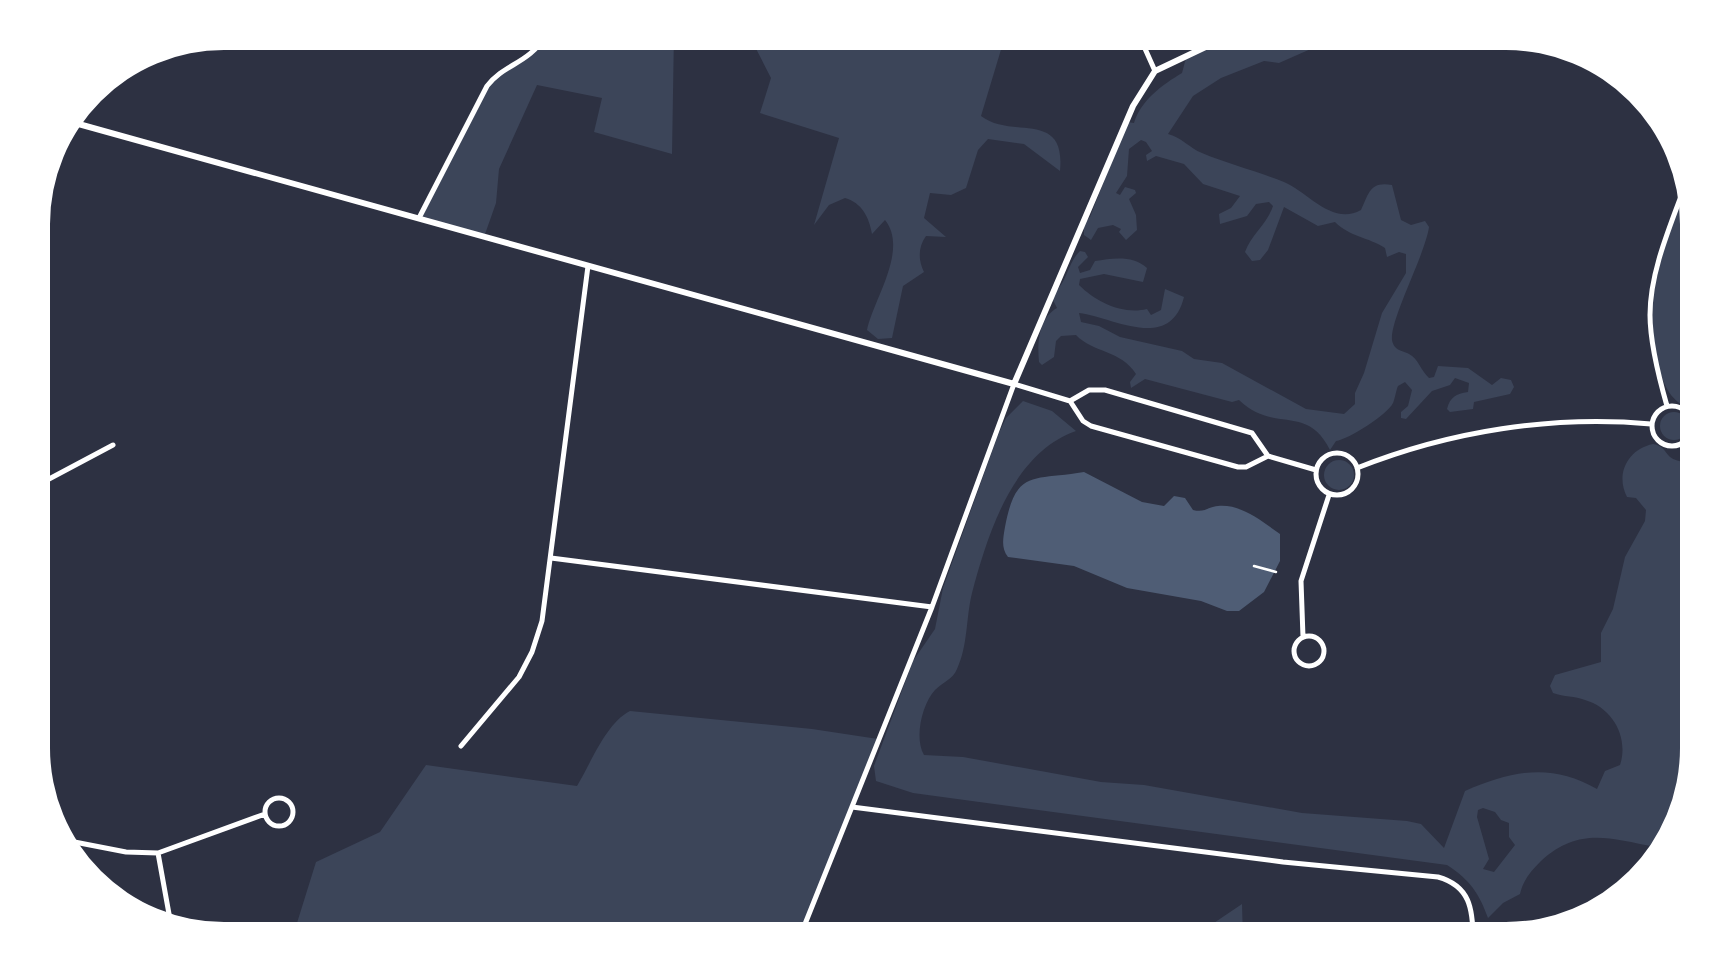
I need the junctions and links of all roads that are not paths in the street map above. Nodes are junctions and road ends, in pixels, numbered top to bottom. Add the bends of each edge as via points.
1 (534, 50) edge
2 (1146, 50) edge
3 (1194, 50) edge
4 (1155, 71) junction
5 (82, 125) edge
6 (1678, 204) edge
7 (418, 218) junction
8 (588, 266) junction
9 (1014, 384) junction
10 (1070, 402) junction
11 (1667, 406) junction
12 (1680, 409) edge
13 (1651, 424) junction
14 (1680, 443) edge
15 (113, 445) dead end
16 (1268, 456) junction
17 (1357, 468) junction
18 (1316, 470) junction
19 (50, 478) edge
20 (1330, 495) junction
21 (551, 558) junction
22 (932, 607) junction
23 (1303, 637) junction
24 (460, 746) dead end
25 (852, 807) junction
26 (265, 814) junction
27 (78, 843) edge
28 (158, 853) junction
29 (169, 913) edge
30 (807, 922) edge
31 (1473, 922) edge

1 - 7 street via 487,86
2 - 4 street
3 - 4 street
4 - 9 street via 1120,131
5 - 7 street
6 - 11 street via 1650,305
7 - 8 street
8 - 9 street
8 - 21 street
9 - 10 street
9 - 22 street
10 - 16 street via 1091,426 1208,460 1246,467
10 - 16 street via 1089,390 1105,390 1252,433
11 - 12 street
11 - 13 street
13 - 14 street via 1662,444
13 - 17 street via 1570,420 1427,444
15 - 19 street
16 - 18 street
17 - 18 street via 1336,453
17 - 20 street via 1354,488
18 - 20 street via 1320,488
20 - 23 street via 1301,581
21 - 22 street
21 - 24 street via 532,652 510,691
22 - 25 street
23 - 23 street via 1295,656 1314,665 1323,648 1318,639
25 - 30 street
25 - 31 street via 1438,877 1466,893
26 - 26 street via 280,826 293,810 275,798
26 - 28 street
27 - 28 street
28 - 29 street

